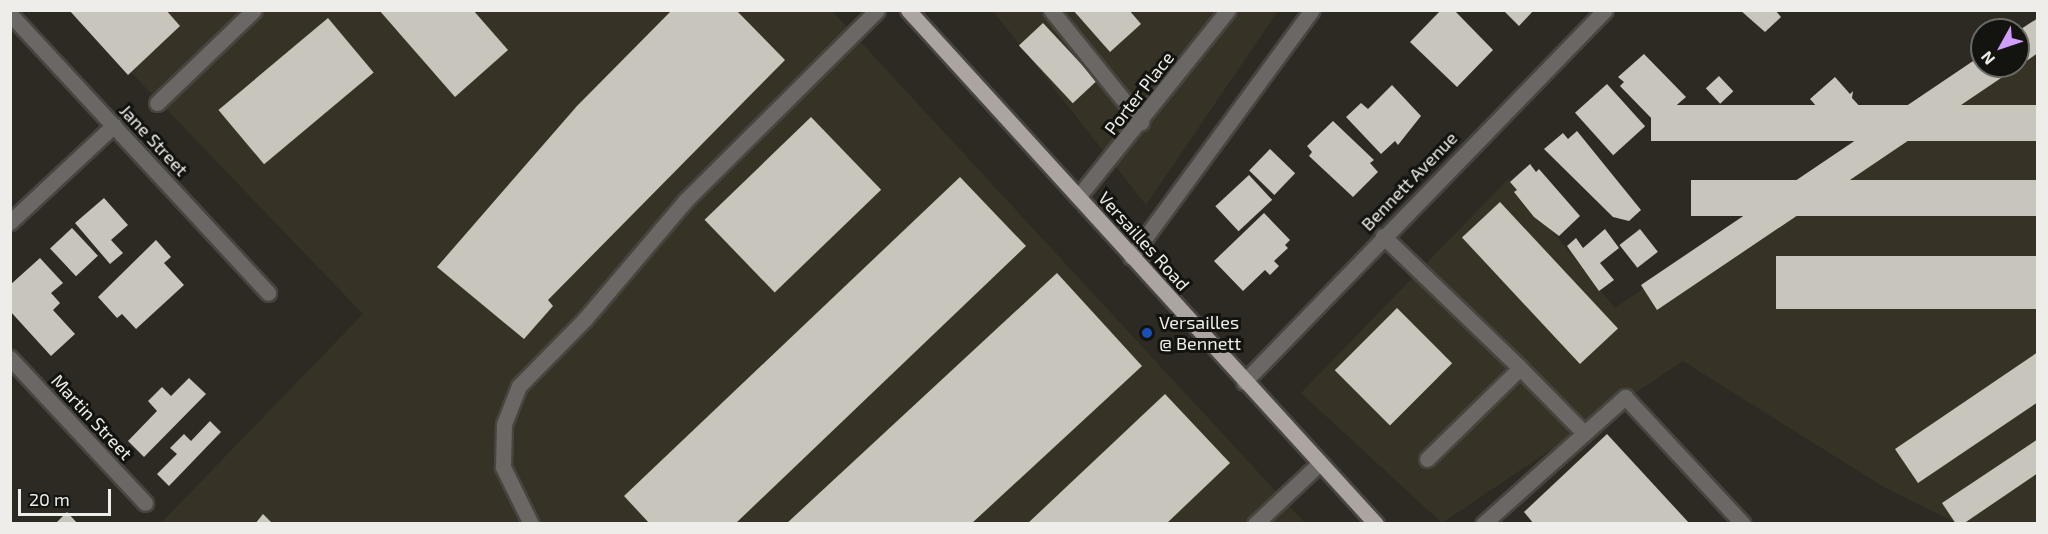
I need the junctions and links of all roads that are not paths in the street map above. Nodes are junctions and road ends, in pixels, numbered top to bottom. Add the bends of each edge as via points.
1 (254, 10) edge
2 (877, 10) edge
3 (1051, 10) edge
4 (1228, 10) edge
5 (1312, 10) edge
6 (1605, 10) edge
7 (911, 12) edge
8 (10, 14) edge
9 (157, 103) dead end
10 (1141, 122) junction
11 (114, 125) junction
12 (1078, 197) junction
13 (10, 222) edge
14 (1383, 236) junction
15 (1131, 256) junction
16 (268, 294) dead end
17 (10, 358) edge
18 (1520, 368) junction
19 (1244, 382) junction
20 (1584, 433) junction
21 (1427, 459) dead end
22 (1320, 464) junction
23 (145, 503) dead end
24 (531, 524) edge
25 (1256, 524) edge
26 (1376, 524) edge
27 (1484, 524) edge
28 (1743, 524) edge

1 - 9 street
2 - 24 street via 686,200 585,319 519,386 504,424 504,467
3 - 10 street
4 - 10 street, Porter Place
5 - 15 street
6 - 14 street, Bennett Avenue
7 - 12 main road, Versailles Road
8 - 11 street, Jane Street
10 - 12 street, Porter Place
11 - 13 street
11 - 16 street, Jane Street
12 - 15 main road, Versailles Road
14 - 18 street
14 - 19 street, Bennett Avenue
15 - 19 main road, Versailles Road
17 - 23 street, Martin Street
18 - 20 street
18 - 21 street
19 - 22 main road, Versailles Road
20 - 27 street
20 - 28 street via 1625,397
22 - 25 street
22 - 26 main road, Versailles Road

